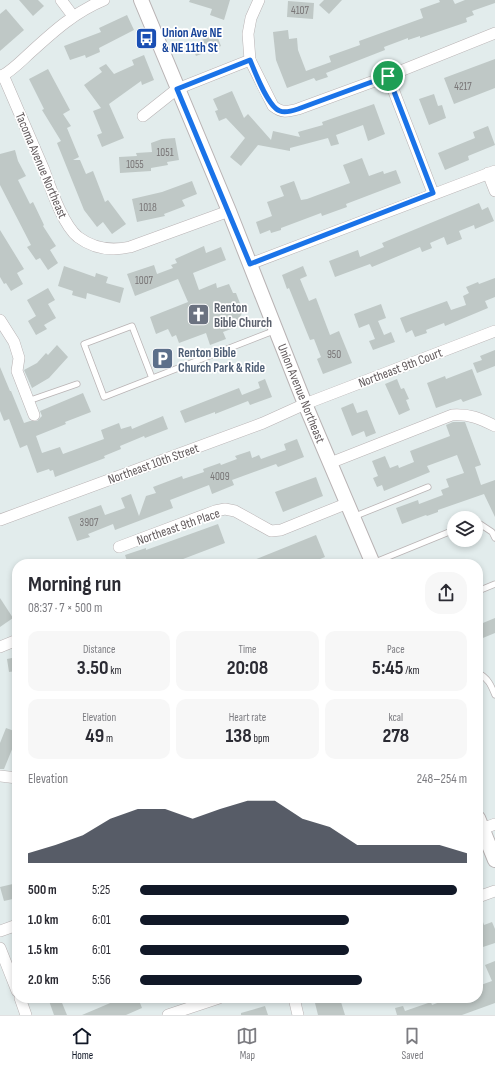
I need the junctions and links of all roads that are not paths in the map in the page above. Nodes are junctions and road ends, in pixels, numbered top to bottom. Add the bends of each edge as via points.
1 (61, 0) edge
2 (104, 0) edge
3 (141, 0) edge
4 (259, 0) edge
5 (73, 16) junction
6 (495, 34) edge
7 (250, 60) junction
8 (2, 76) edge
9 (388, 76) junction
10 (177, 89) junction
11 (143, 116) dead end
12 (492, 172) edge
13 (495, 191) edge
14 (433, 193) junction
15 (229, 211) junction
16 (250, 264) junction
17 (0, 320) edge
18 (276, 330) junction
19 (495, 331) edge
20 (152, 378) junction
21 (77, 384) dead end
22 (28, 401) junction
23 (305, 404) junction
24 (34, 415) dead end
25 (495, 426) edge
26 (330, 463) junction
27 (428, 487) dead end
28 (348, 503) junction
29 (353, 517) junction
30 (0, 520) edge
31 (483, 526) edge
32 (447, 533) edge
33 (495, 538) edge
34 (119, 547) dead end
35 (371, 559) edge
36 (385, 559) edge
37 (495, 584) edge
38 (483, 589) edge
39 (12, 642) edge
40 (0, 647) edge
41 (483, 676) edge
42 (495, 695) edge
43 (0, 776) edge
44 (12, 777) edge
45 (485, 824) edge
46 (495, 860) edge
47 (495, 891) edge
48 (483, 895) edge
49 (12, 927) edge
50 (0, 931) edge
51 (0, 948) edge
52 (12, 978) edge
53 (22, 1003) edge
54 (192, 1003) edge
55 (295, 1003) edge
56 (26, 1015) edge
57 (168, 1015) edge
58 (298, 1015) edge

1 - 5 street
2 - 5 street
3 - 10 street, Union Avenue Northeast
4 - 7 street via 251,18 248,34
5 - 8 street
6 - 9 street
7 - 9 street via 266,95 279,111 298,109
7 - 10 street
8 - 15 street, Tacoma Avenue Northeast via 61,213 77,236 87,243 103,249 117,250
9 - 14 street
10 - 11 street
10 - 15 street, Union Avenue Northeast
12 - 13 street
12 - 14 street
14 - 16 street
15 - 16 street, Union Avenue Northeast
16 - 18 street, Union Avenue Northeast
17 - 22 street via 14,342 20,358 17,372
18 - 20 lane
18 - 23 street, Union Avenue Northeast
19 - 23 street, Northeast 9th Court
20 - 20 lane via 104,397 84,344 132,326
21 - 22 lane
22 - 24 street
23 - 26 street, Union Avenue Northeast
23 - 30 street, Northeast 10th Street via 263,423
25 - 26 street via 466,414 452,415
26 - 28 street, Union Avenue Northeast
27 - 29 lane
28 - 29 street, Union Avenue Northeast
28 - 34 street, Northeast 9th Place via 281,530 271,531 235,511 225,509
29 - 35 street, Union Avenue Northeast
31 - 33 lane via 492,532
32 - 36 lane
37 - 38 lane
39 - 40 street
41 - 42 lane via 490,683
43 - 44 street
45 - 46 street
47 - 48 street
49 - 50 street
51 - 52 street
53 - 56 street
54 - 57 street
55 - 58 street

